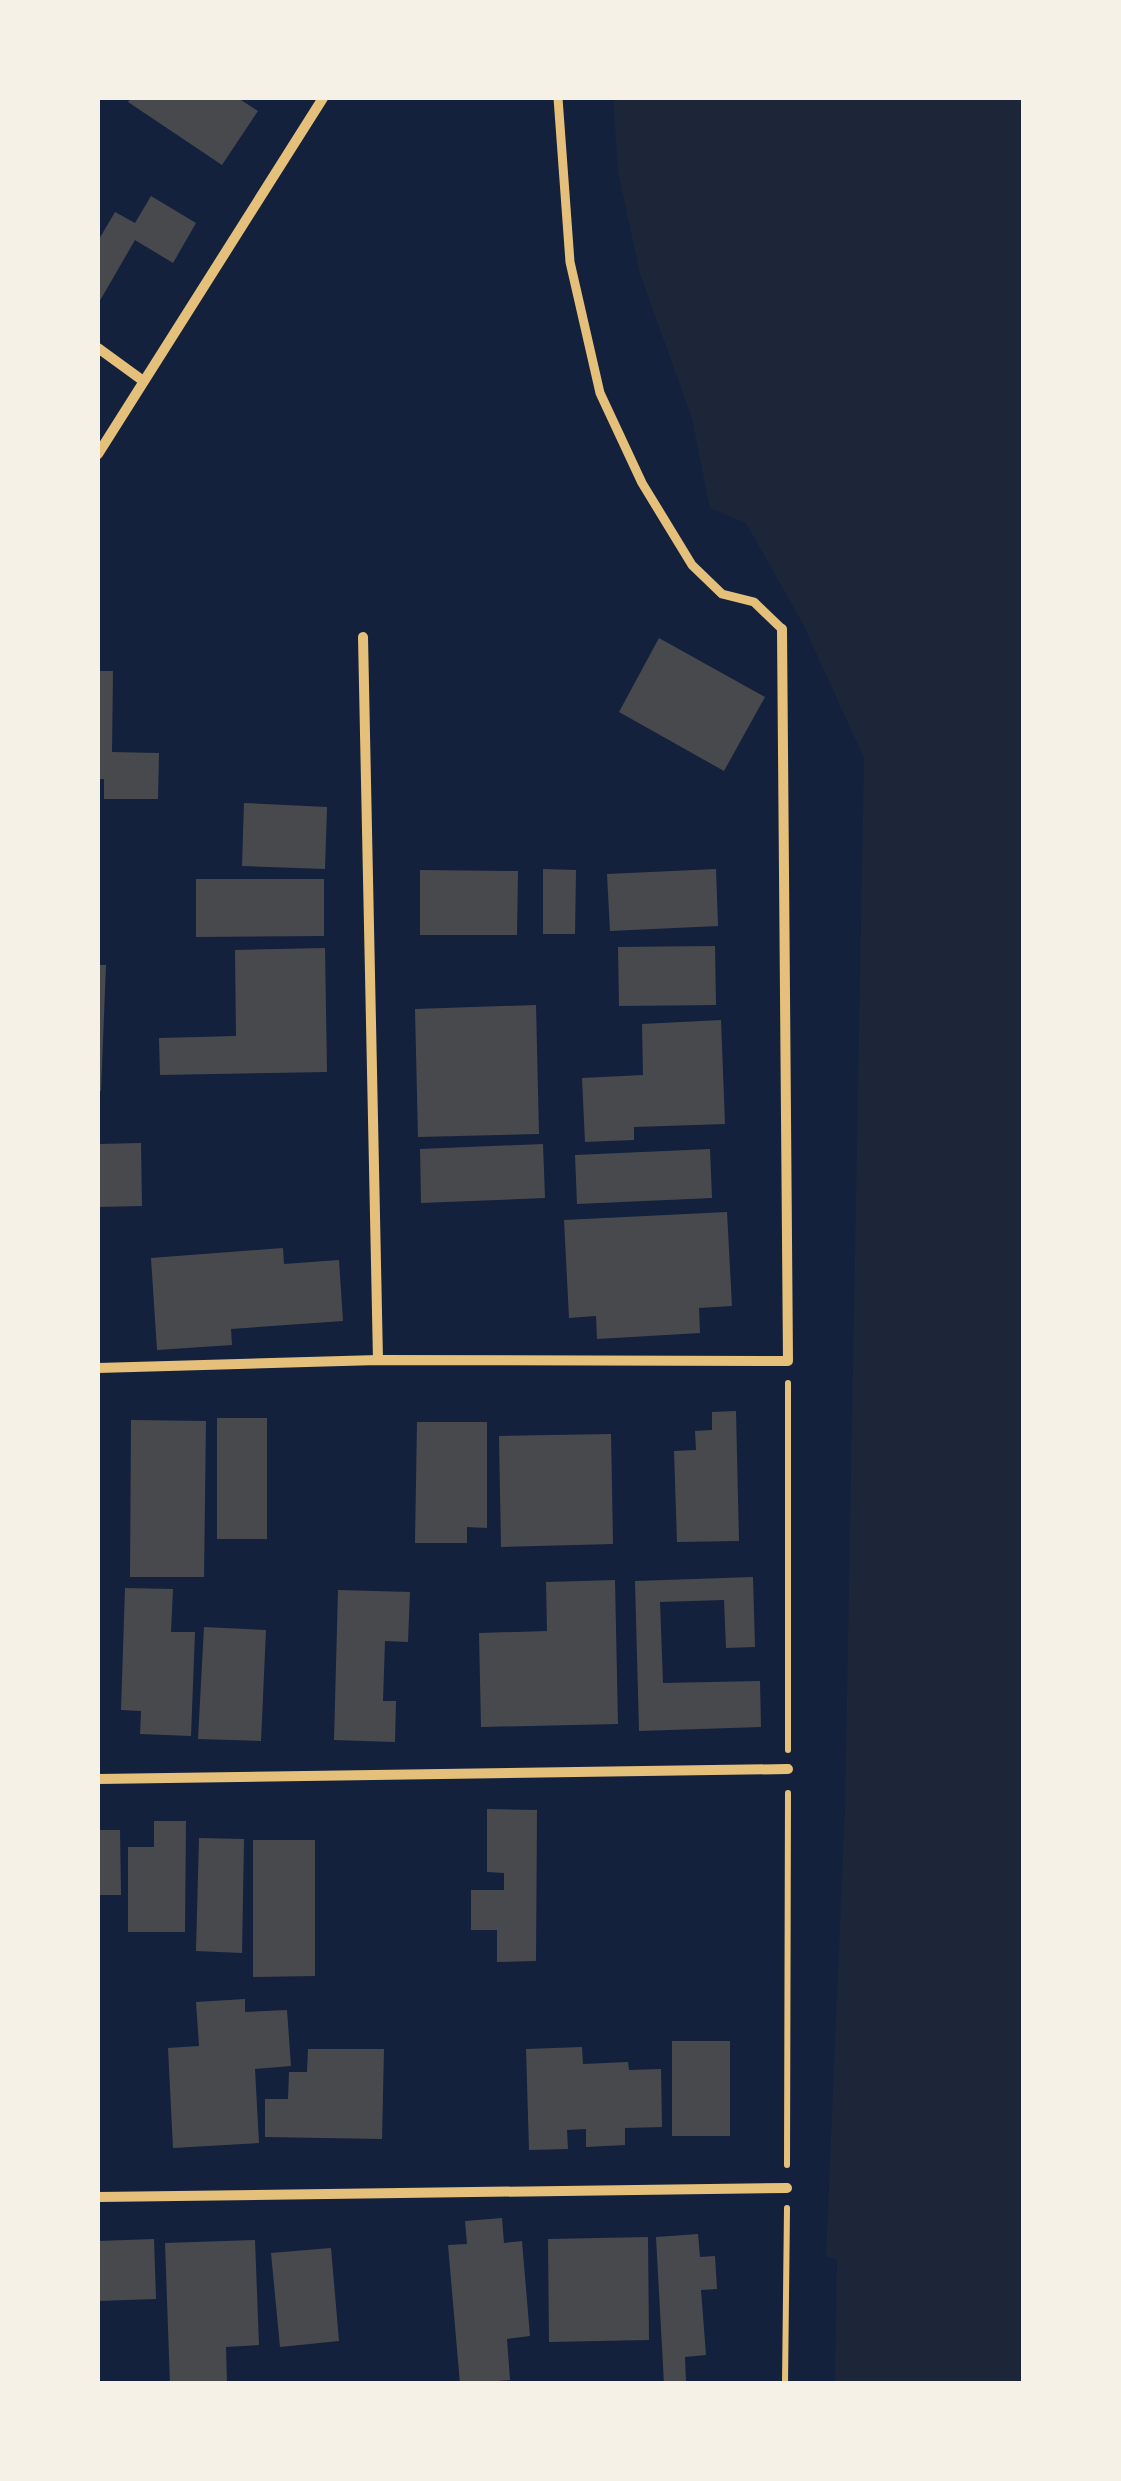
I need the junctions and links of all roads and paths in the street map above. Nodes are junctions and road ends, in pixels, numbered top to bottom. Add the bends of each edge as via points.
1 (323, 98) edge
2 (558, 98) edge
3 (98, 348) edge
4 (142, 380) junction
5 (98, 454) edge
6 (782, 629) joint
7 (363, 637) dead end
8 (378, 1360) junction
9 (788, 1361) junction
10 (98, 1368) edge
11 (788, 1769) junction
12 (98, 1779) edge
13 (787, 2188) junction
14 (98, 2197) edge
15 (785, 2384) edge

1 - 4 street
2 - 6 street via 570,262 600,393 692,565 722,594 754,602
3 - 4 street
4 - 5 street
6 - 9 street
7 - 8 street
8 - 9 street
8 - 10 street
9 - 11 path
11 - 12 street
11 - 13 path
13 - 14 street
13 - 15 path

